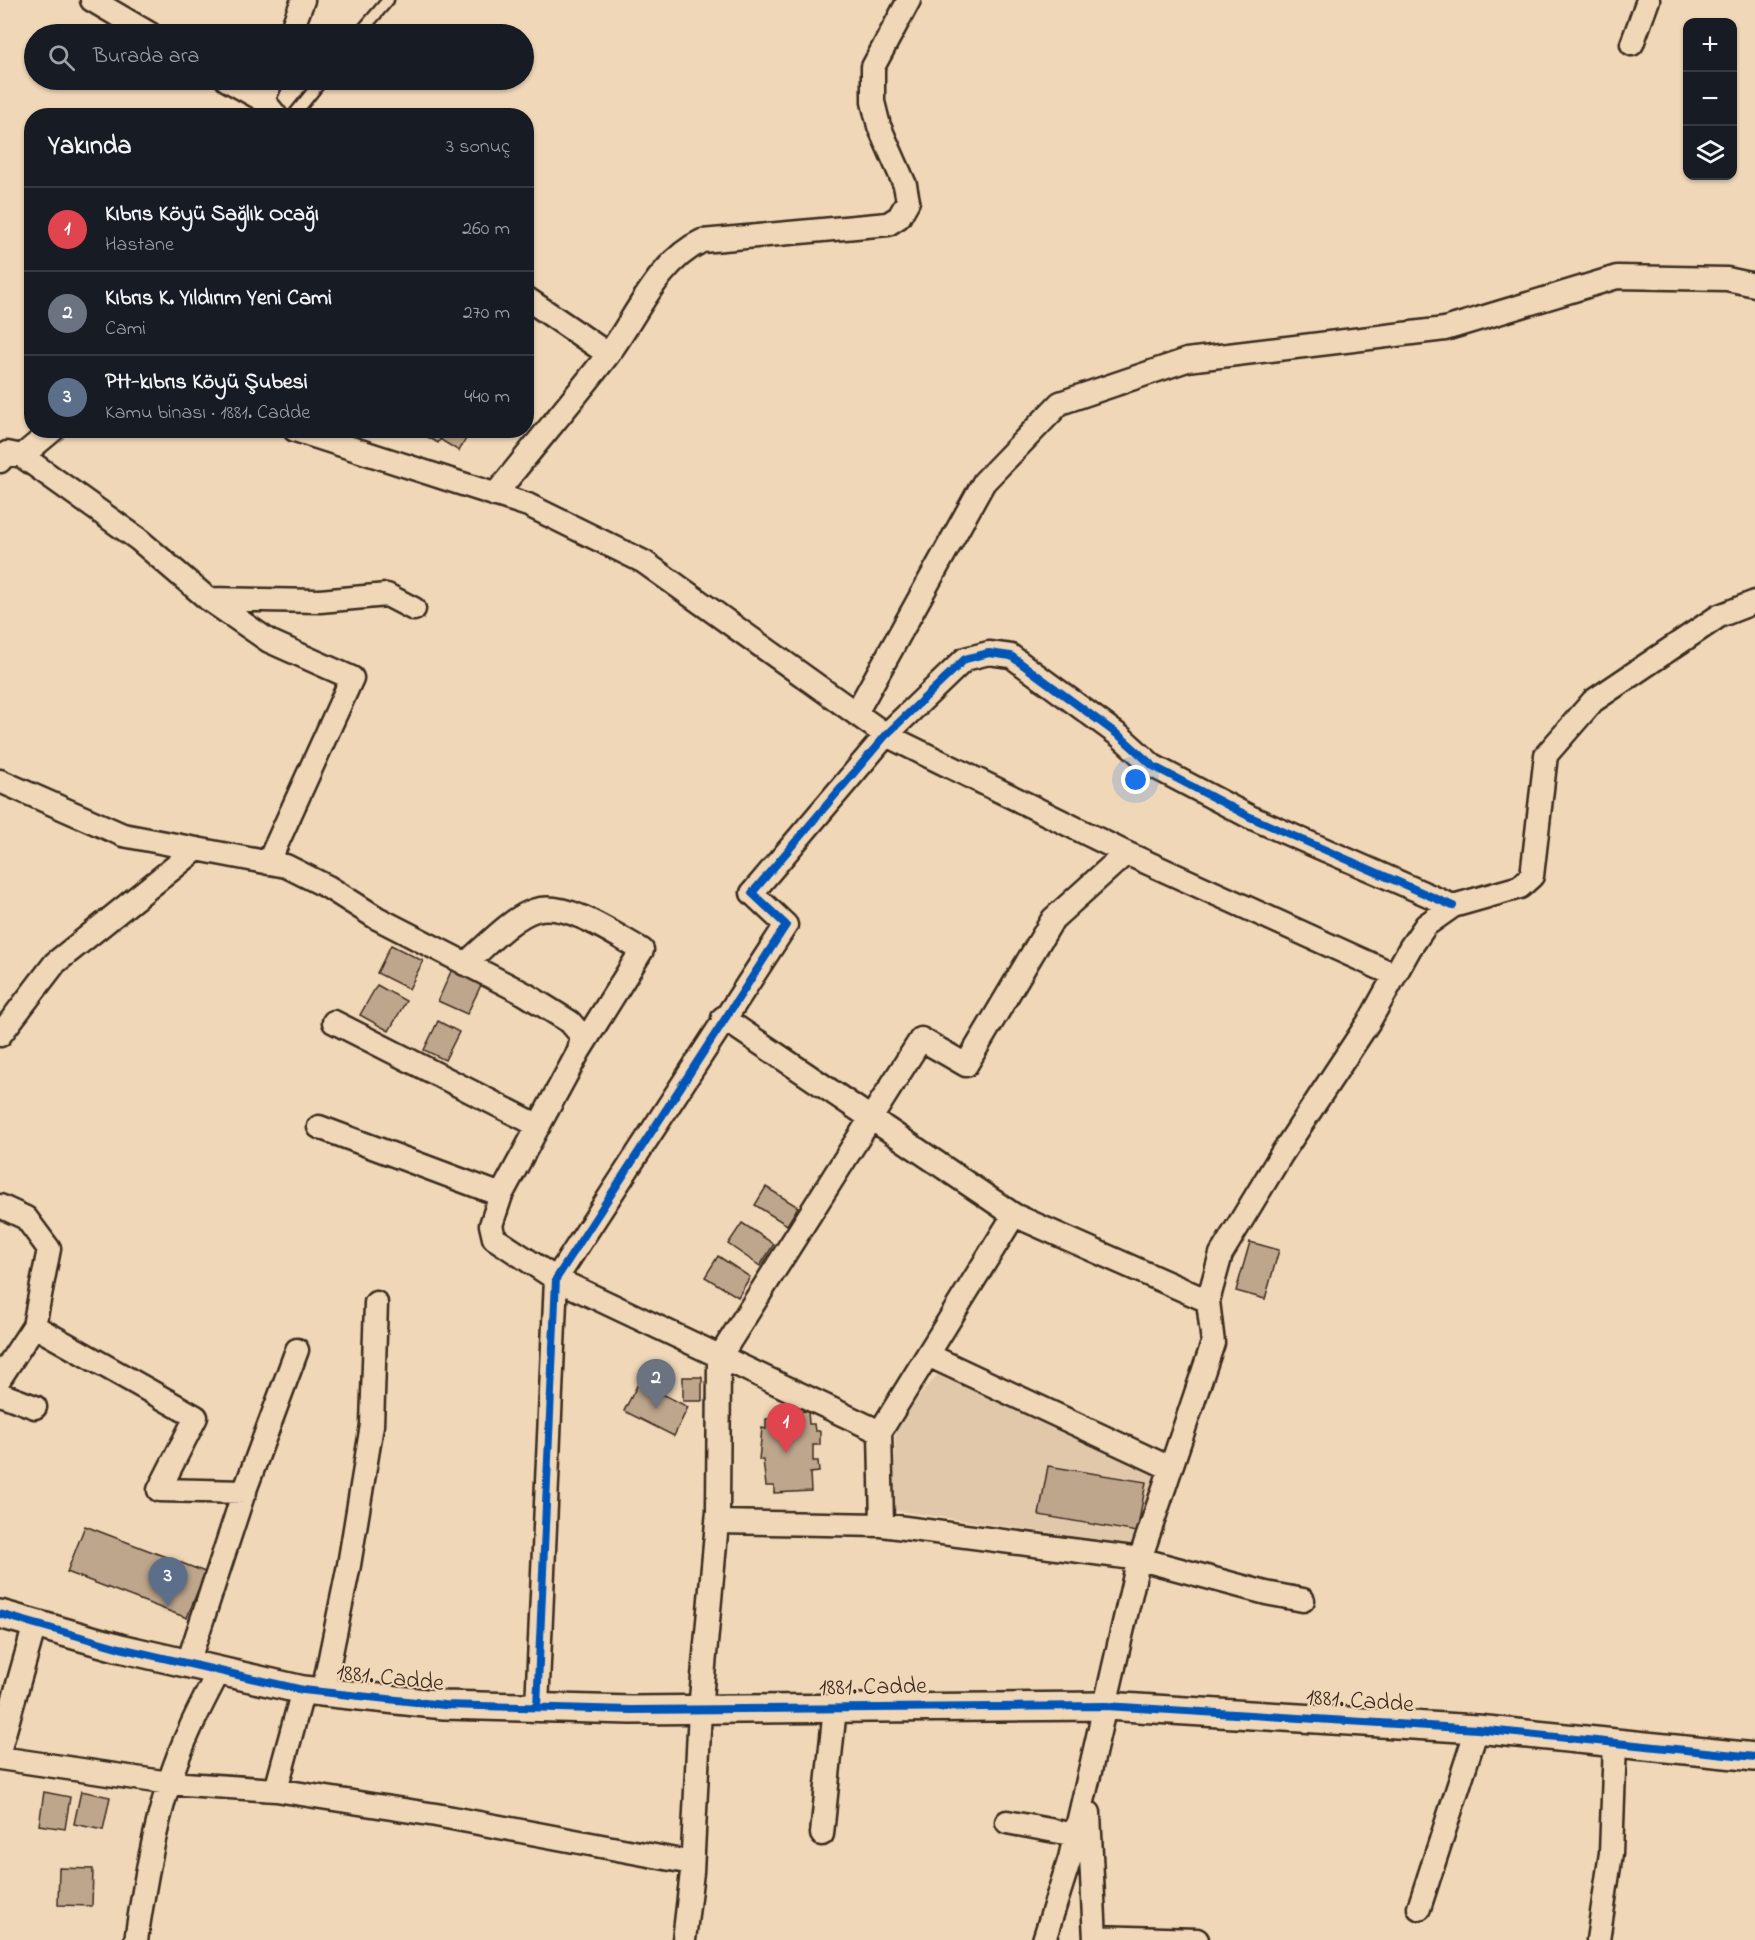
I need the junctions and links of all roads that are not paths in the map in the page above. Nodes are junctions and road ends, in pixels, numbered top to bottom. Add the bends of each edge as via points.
1 (92, 0) edge
2 (303, 0) edge
3 (388, 0) edge
4 (909, 0) edge
5 (1648, 0) edge
6 (133, 24) edge
7 (294, 24) edge
8 (368, 24) edge
9 (1632, 44) dead end
10 (250, 90) edge
11 (314, 90) edge
12 (270, 98) edge
13 (299, 108) edge
14 (1755, 285) edge
15 (534, 303) edge
16 (608, 354) junction
17 (38, 438) edge
18 (320, 438) edge
19 (7, 454) edge
20 (495, 495) junction
21 (208, 599) junction
22 (1755, 602) edge
23 (414, 609) dead end
24 (856, 713) junction
25 (886, 735) junction
26 (0, 781) edge
27 (197, 849) junction
28 (1126, 853) junction
29 (268, 863) junction
30 (1453, 906) junction
31 (465, 964) junction
32 (1395, 975) junction
33 (723, 1018) junction
34 (334, 1022) dead end
35 (0, 1035) edge
36 (579, 1051) junction
37 (869, 1119) junction
38 (539, 1126) junction
39 (318, 1127) dead end
40 (501, 1195) junction
41 (0, 1206) edge
42 (1014, 1215) junction
43 (556, 1279) junction
44 (1208, 1301) junction
45 (376, 1303) dead end
46 (34, 1326) junction
47 (297, 1350) dead end
48 (928, 1354) junction
49 (719, 1358) junction
50 (0, 1378) edge
51 (0, 1394) edge
52 (35, 1407) dead end
53 (880, 1432) junction
54 (1170, 1468) junction
55 (244, 1492) junction
56 (717, 1522) junction
57 (882, 1525) junction
58 (1140, 1559) junction
59 (1302, 1600) dead end
60 (0, 1614) edge
61 (35, 1624) junction
62 (188, 1664) junction
63 (219, 1671) junction
64 (313, 1691) junction
65 (1106, 1706) junction
66 (537, 1707) junction
67 (835, 1708) junction
68 (700, 1710) junction
69 (1477, 1729) junction
70 (1615, 1743) junction
71 (0, 1748) edge
72 (1755, 1757) edge
73 (0, 1758) edge
74 (169, 1783) junction
75 (1088, 1783) junction
76 (276, 1790) junction
77 (1007, 1822) dead end
78 (822, 1834) dead end
79 (1076, 1835) junction
80 (692, 1863) junction
81 (1419, 1908) dead end
82 (1095, 1939) edge
83 (136, 1940) edge
84 (684, 1940) edge
85 (1044, 1940) edge
86 (1197, 1940) edge
87 (1598, 1940) edge

1 - 6 street
2 - 7 street
3 - 8 lane
4 - 16 street via 873,67 873,102 879,126 905,185 906,208 899,217 888,224 696,244 667,267
5 - 9 street
10 - 12 street
11 - 13 lane
14 - 24 street via 1727,279 1617,277 1445,329 1187,360 1060,403 984,482
15 - 16 street
16 - 20 street
17 - 19 street
18 - 20 street
19 - 21 street via 138,539
20 - 24 street via 528,505 644,562
21 - 23 street via 320,601 387,595
21 - 29 street via 269,641 352,678
22 - 30 street via 1719,616 1593,701 1546,755 1532,876 1520,887
24 - 25 street
25 - 28 street
25 - 30 street via 965,659 989,653 1011,656 1121,736 1153,766 1250,817
25 - 33 street via 752,893 786,925
26 - 27 street via 123,835
27 - 29 street
27 - 35 street via 55,963
28 - 32 street
28 - 37 street via 1053,919 966,1065 921,1039
29 - 31 street via 286,866 328,887 377,918
30 - 32 street via 1426,925
31 - 36 street via 570,1022 582,1036
31 - 36 street via 508,926 534,910 556,907 642,950
32 - 44 street via 1221,1254
33 - 37 street
33 - 43 street
34 - 38 street
36 - 38 street
37 - 42 street
37 - 49 street
38 - 40 street
39 - 40 street
40 - 43 street via 491,1225 494,1238
41 - 46 street via 26,1218 49,1249
42 - 44 street
42 - 48 street
43 - 49 street
43 - 66 street
44 - 54 street via 1213,1344
45 - 64 street via 372,1425 350,1565
46 - 50 street
46 - 55 street via 196,1417 159,1490
47 - 55 street
48 - 53 street
48 - 54 street
49 - 53 street
49 - 56 street
51 - 52 street
53 - 57 street
54 - 58 street
55 - 62 street
56 - 57 street
56 - 68 street
57 - 58 street
58 - 59 street
58 - 65 street
60 - 61 street, 1881. Cadde
61 - 62 street, 1881. Cadde
61 - 71 street
62 - 63 street, 1881. Cadde
63 - 64 street, 1881. Cadde
63 - 74 street
64 - 66 street, 1881. Cadde via 444,1705
64 - 76 street
65 - 67 street, 1881. Cadde
65 - 69 street, 1881. Cadde
65 - 75 street
66 - 68 street, 1881. Cadde
67 - 68 street, 1881. Cadde
67 - 78 street
68 - 80 street
69 - 70 street, 1881. Cadde
69 - 81 street
70 - 72 street, 1881. Cadde
70 - 87 street via 1611,1853
73 - 74 street
74 - 76 street
74 - 83 street
75 - 79 street
75 - 82 street
76 - 80 street via 436,1815
77 - 79 street
79 - 85 street
80 - 84 street
82 - 86 street

